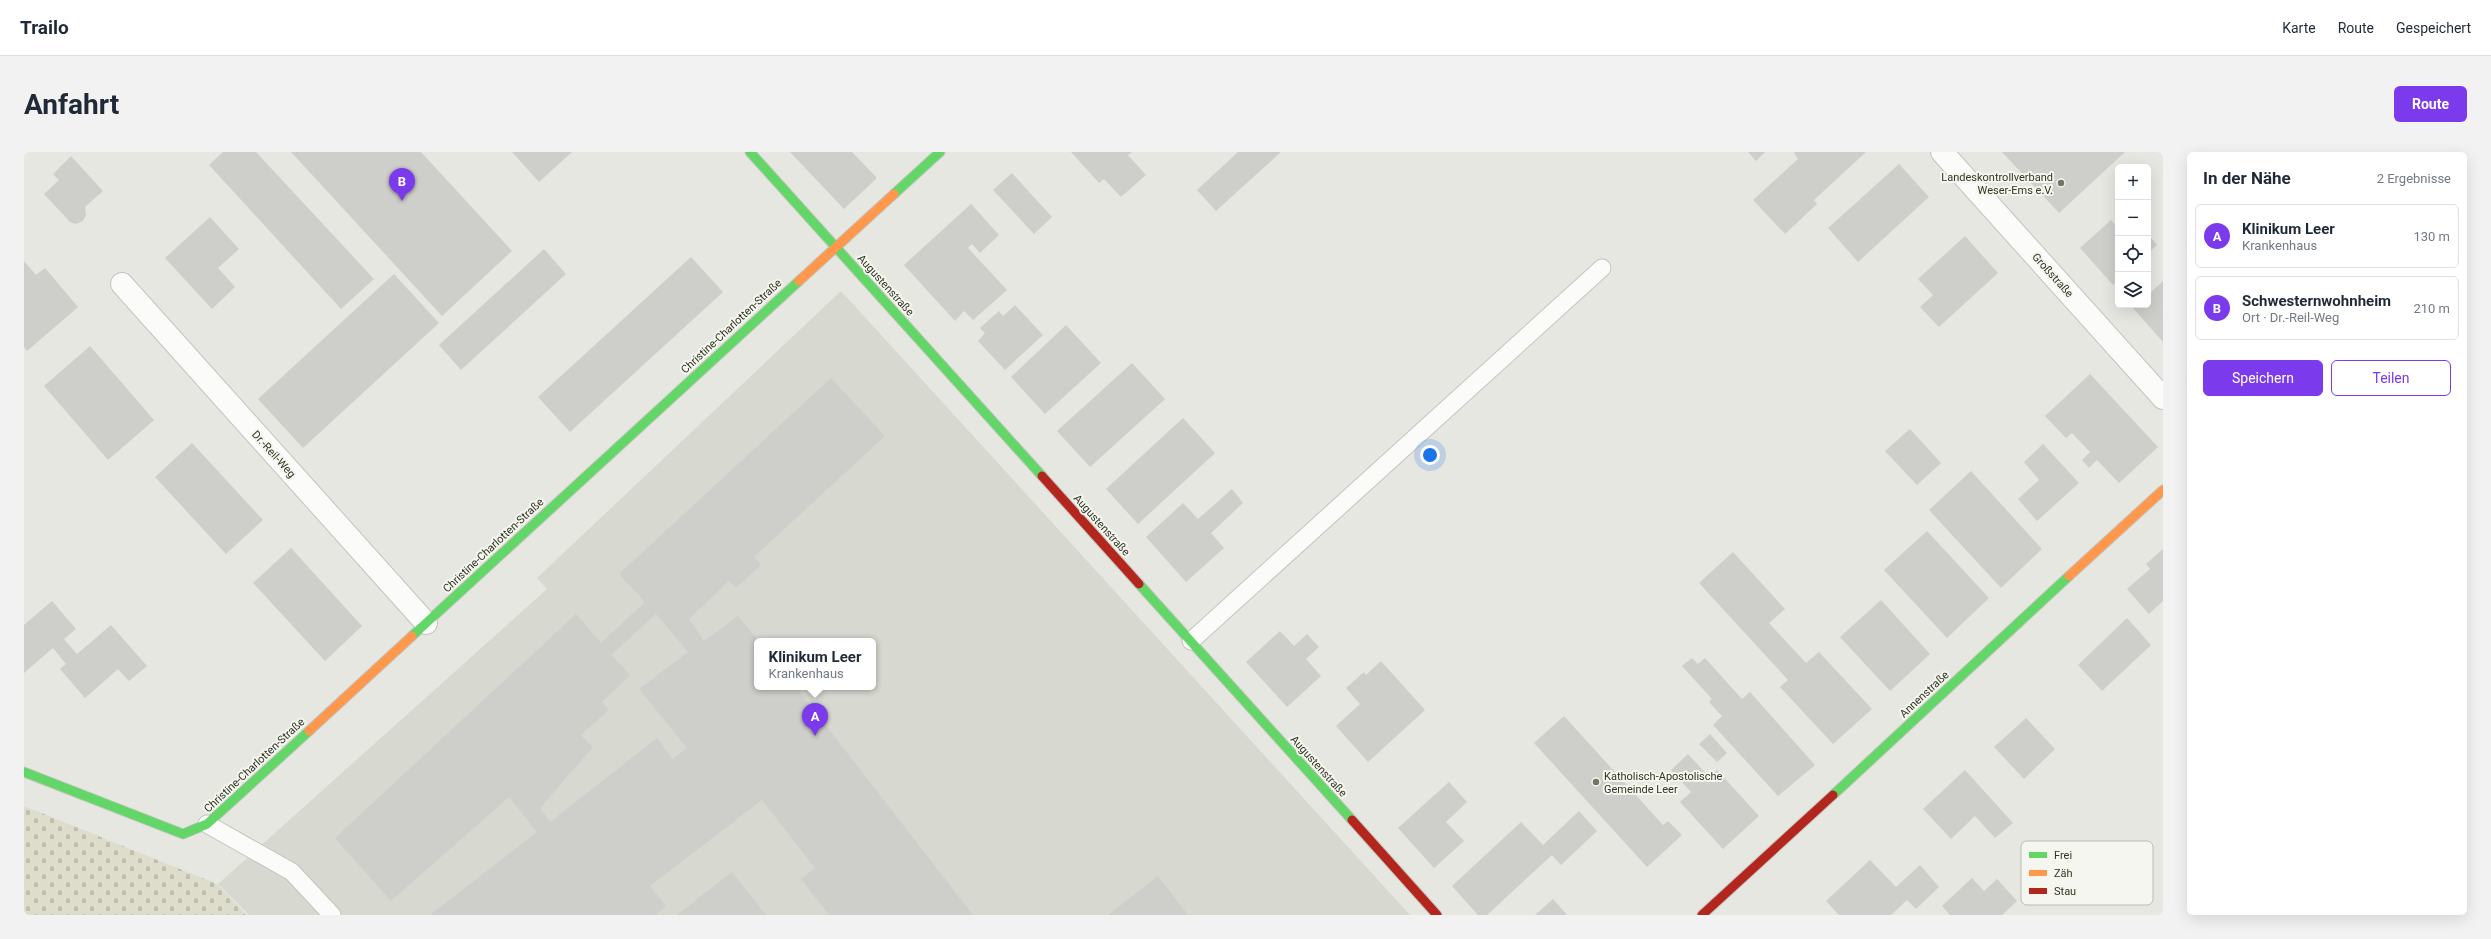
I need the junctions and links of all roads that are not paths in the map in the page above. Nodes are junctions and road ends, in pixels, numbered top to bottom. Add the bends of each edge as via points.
1 (750, 152) edge
2 (940, 152) edge
3 (1942, 152) edge
4 (835, 247) junction
5 (1602, 268) dead end
6 (122, 284) dead end
7 (2163, 398) edge
8 (2163, 490) edge
9 (426, 623) junction
10 (1191, 641) junction
11 (24, 772) edge
12 (208, 824) junction
13 (332, 915) edge
14 (1437, 915) edge
15 (1702, 915) edge

1 - 4 street, Augustenstraße
2 - 4 street, Christine-Charlotten-Straße
3 - 7 street, Großstraße
4 - 9 street, Christine-Charlotten-Straße
4 - 10 street, Augustenstraße
5 - 10 lane
6 - 9 street, Dr.-Reil-Weg
8 - 15 street, Annenstraße
9 - 12 street, Christine-Charlotten-Straße
10 - 14 street, Augustenstraße
11 - 12 street, Christine-Charlotten-Straße via 184,834
12 - 13 lane via 292,872

